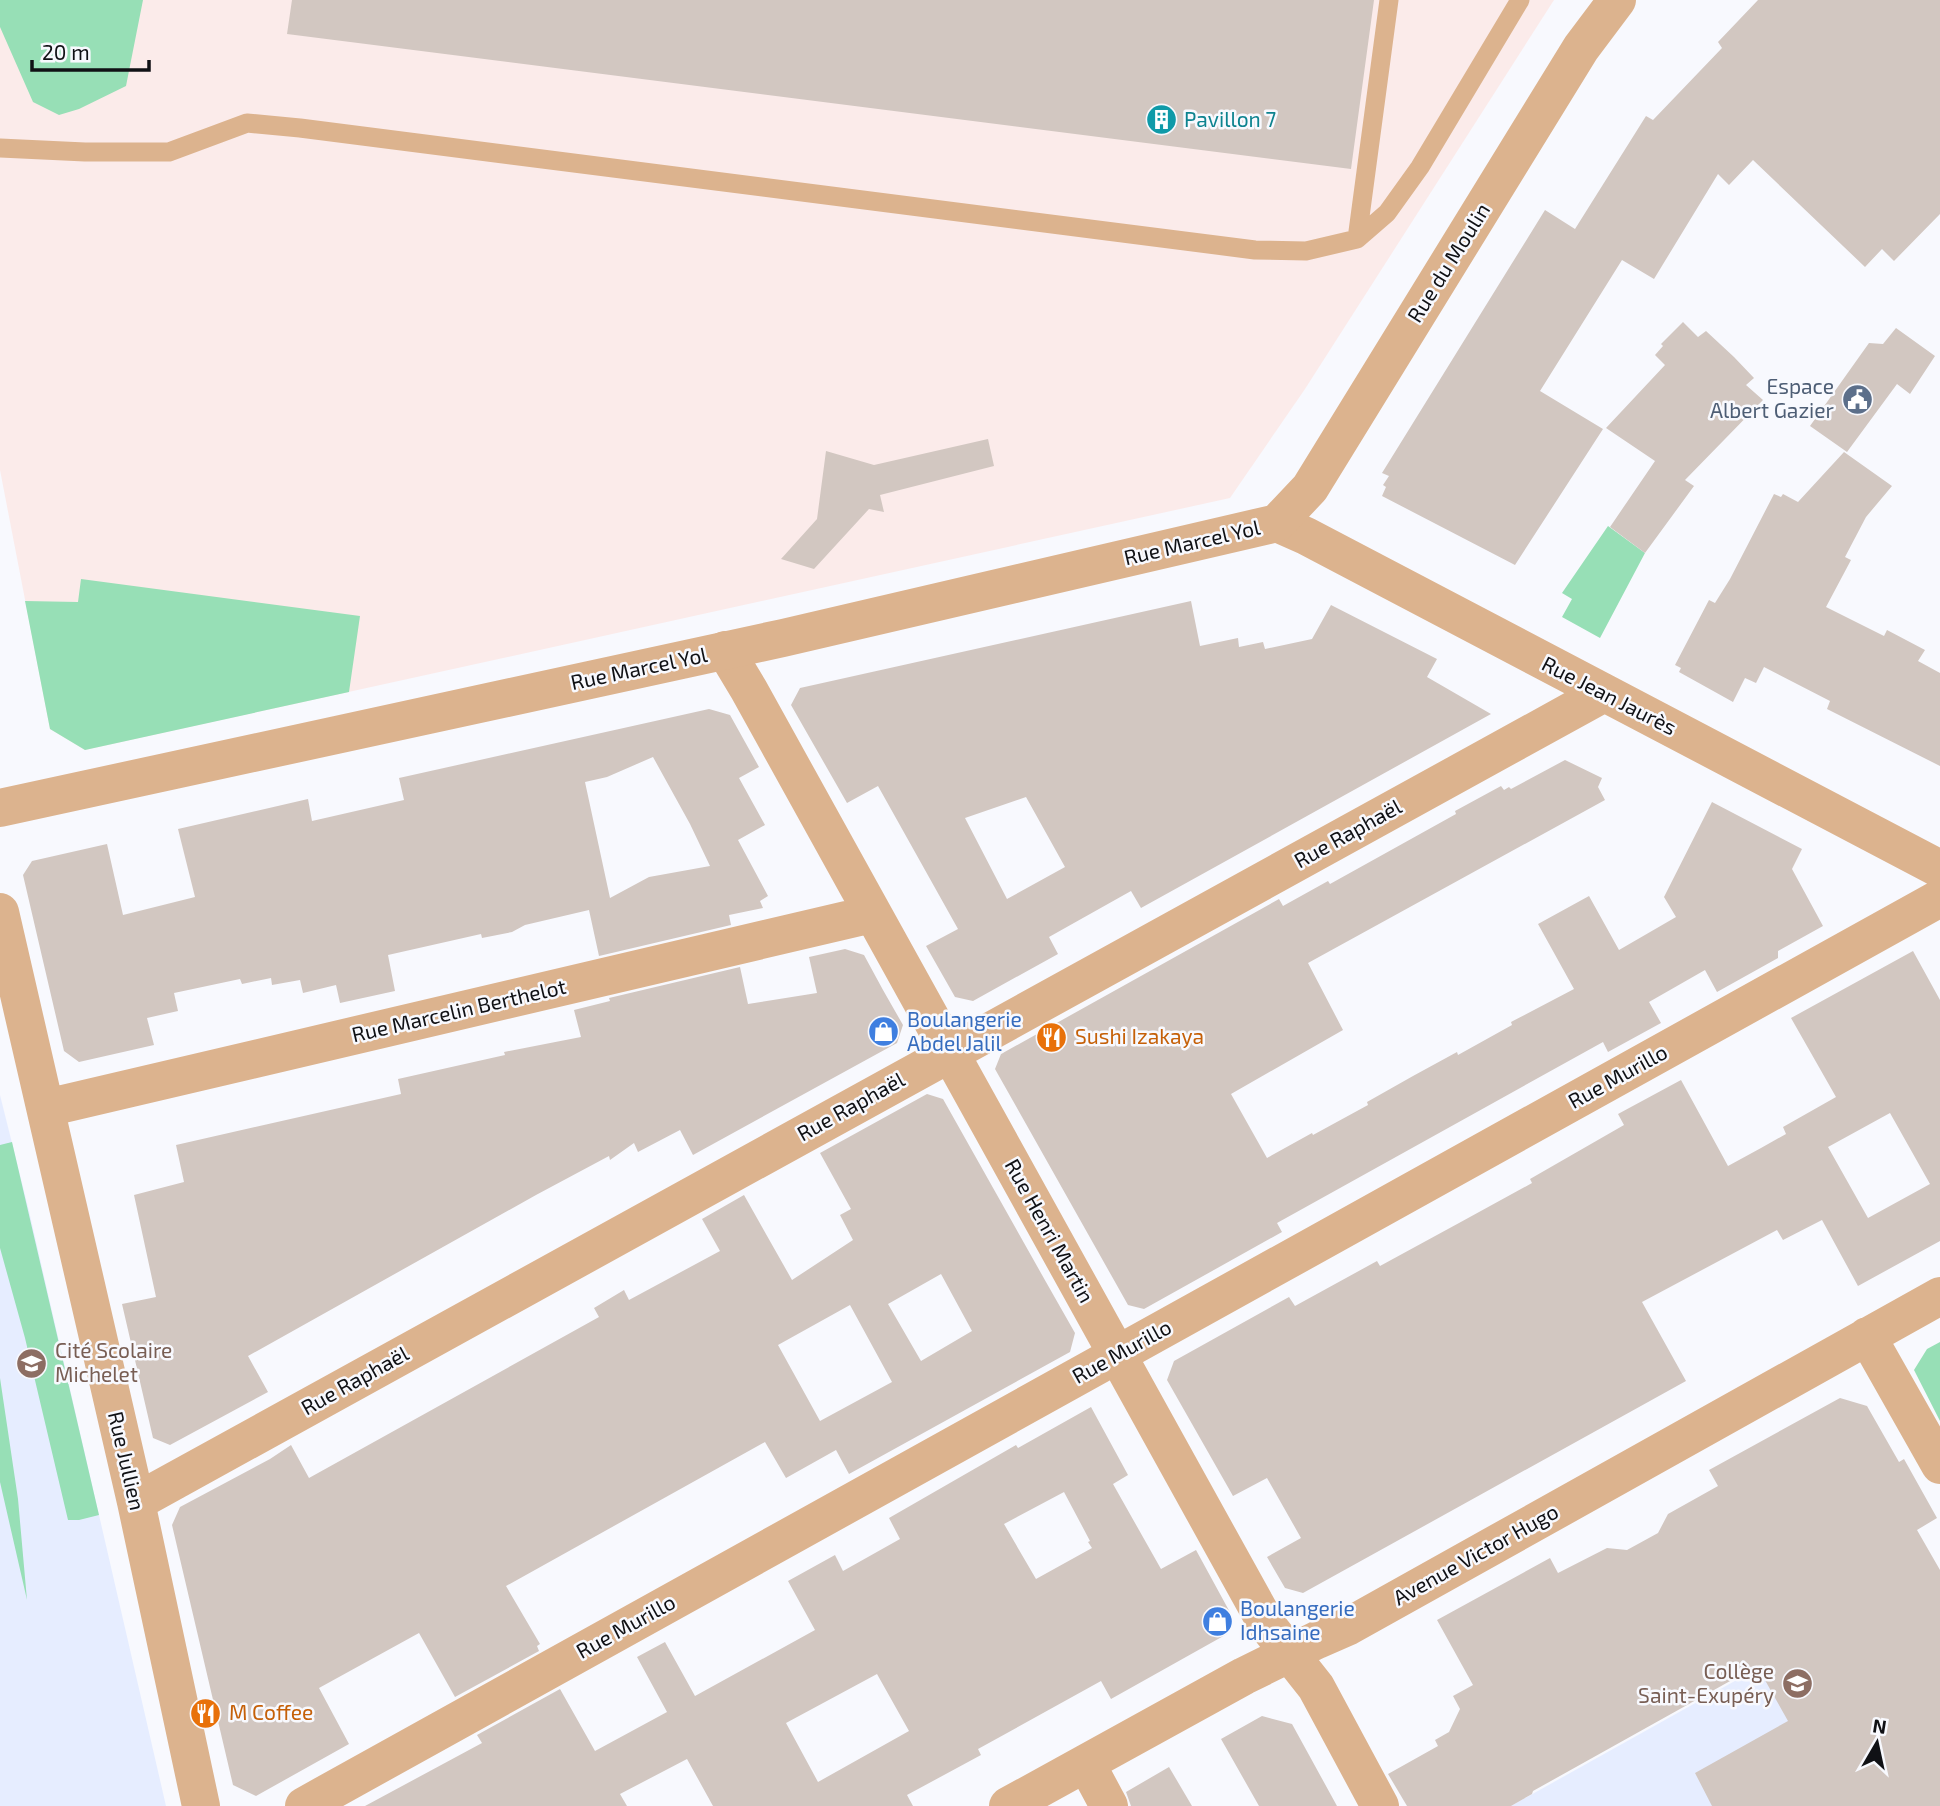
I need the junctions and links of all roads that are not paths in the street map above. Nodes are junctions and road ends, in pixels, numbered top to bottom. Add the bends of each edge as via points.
1 (1389, 0) edge
2 (1520, 0) edge
3 (1617, 0) edge
4 (0, 148) edge
5 (1357, 239) junction
6 (1277, 523) junction
7 (725, 650) junction
8 (1604, 693) junction
9 (0, 808) edge
10 (1940, 869) edge
11 (1940, 898) edge
12 (0, 912) edge
13 (872, 914) junction
14 (950, 1054) junction
15 (46, 1108) junction
16 (1940, 1296) edge
17 (1867, 1336) junction
18 (1117, 1354) junction
19 (1940, 1465) edge
20 (136, 1502) junction
21 (1288, 1654) junction
22 (1086, 1763) junction
23 (201, 1806) edge
24 (304, 1806) edge
25 (1008, 1806) edge
26 (1109, 1806) edge
27 (1380, 1806) edge

1 - 5 lane
2 - 5 lane via 1420,167 1387,213
3 - 6 street, Rue du Moulin via 1581,48 1310,488
4 - 5 lane via 169,152 247,123 1255,250 1306,251
6 - 7 street, Rue Marcel Yol
6 - 8 street, Rue Jean Jaurès
7 - 9 street, Rue Marcel Yol
7 - 13 street, Rue Henri Martin
8 - 10 street, Rue Jean Jaurès
8 - 14 street, Rue Raphaël
11 - 18 street, Rue Murillo
12 - 15 street, Rue Jullien
13 - 14 street, Rue Henri Martin
13 - 15 street, Rue Marcelin Berthelot
14 - 18 street, Rue Henri Martin
14 - 20 street, Rue Raphaël
15 - 20 street, Rue Jullien
16 - 17 street, Avenue Victor Hugo
17 - 19 street
17 - 21 street, Avenue Victor Hugo via 1343,1629
18 - 21 street, Rue Henri Martin via 1267,1625
18 - 24 street, Rue Murillo
20 - 23 street, Rue Jullien
21 - 22 street, Avenue Victor Hugo
21 - 27 street, Rue Henri Martin via 1316,1687
22 - 25 street, Avenue Victor Hugo
22 - 26 street

